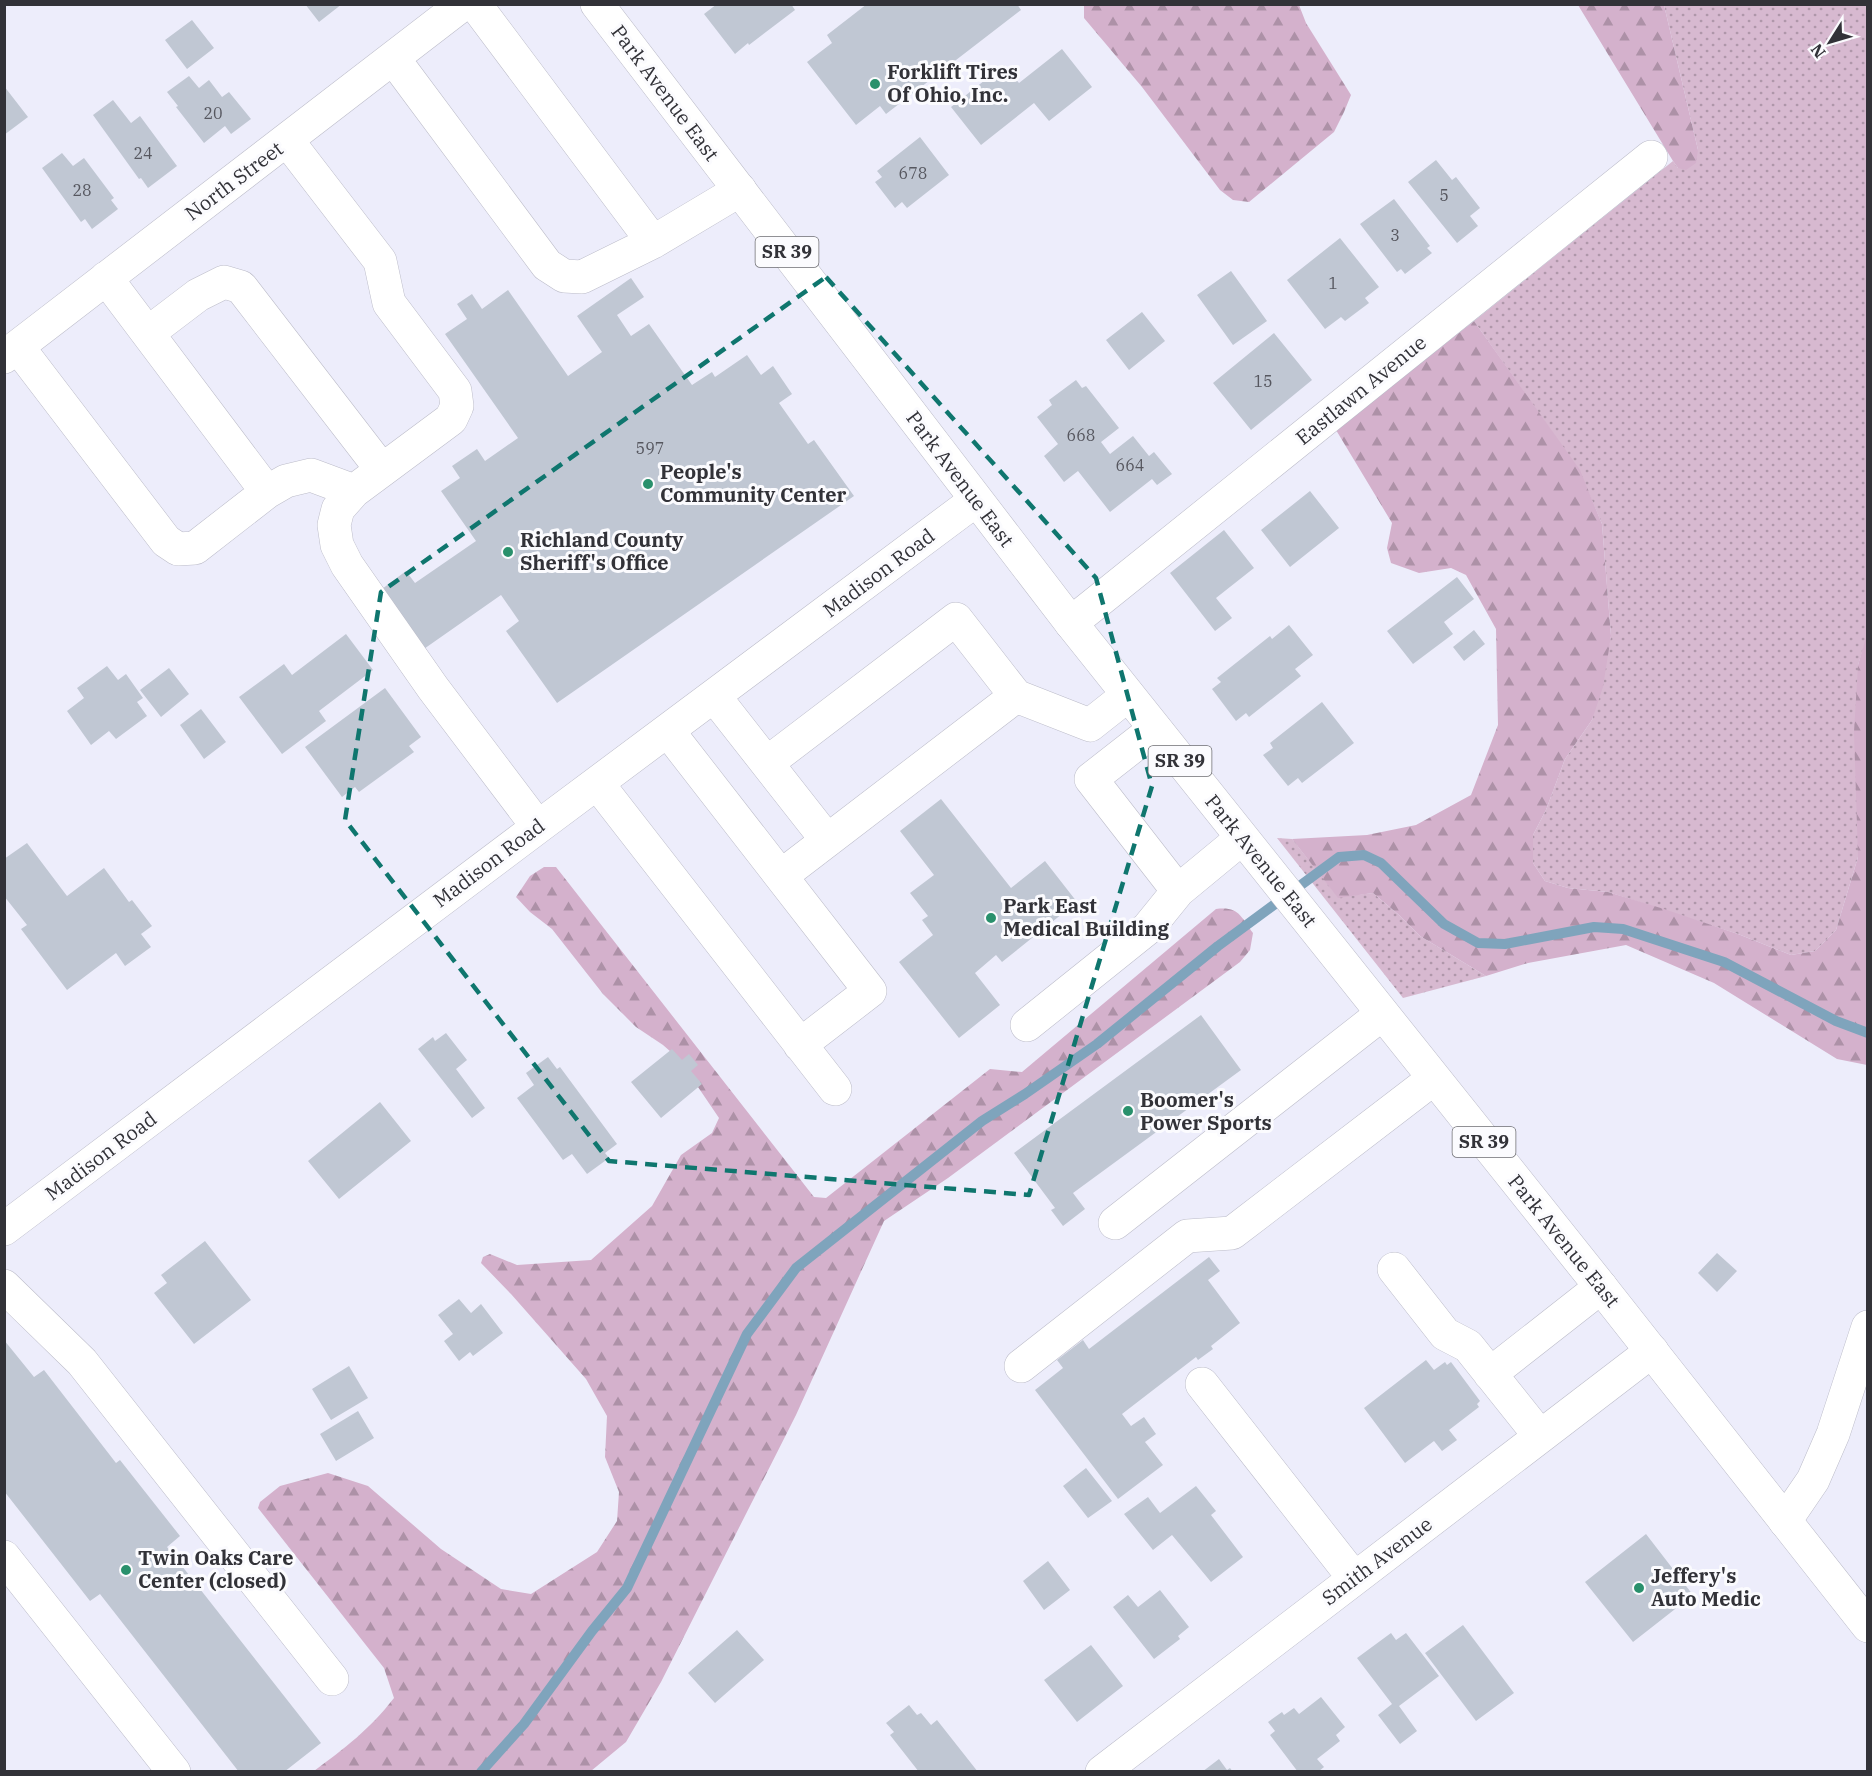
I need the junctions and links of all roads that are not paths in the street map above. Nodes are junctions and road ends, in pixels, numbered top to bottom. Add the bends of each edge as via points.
1 (463, 4) edge
2 (475, 4) edge
3 (597, 4) edge
4 (393, 58) junction
5 (287, 140) junction
6 (1651, 157) dead end
7 (740, 190) junction
8 (653, 242) junction
9 (106, 278) junction
10 (148, 333) junction
11 (11, 352) edge
12 (382, 470) junction
13 (354, 491) junction
14 (267, 492) junction
15 (976, 500) junction
16 (1071, 623) junction
17 (1128, 695) junction
18 (714, 696) junction
19 (1016, 696) junction
20 (1155, 729) junction
21 (668, 731) junction
22 (767, 763) junction
23 (597, 783) junction
24 (538, 827) junction
25 (827, 840) junction
26 (1248, 846) junction
27 (781, 876) junction
28 (1178, 891) junction
29 (1382, 1014) junction
30 (1027, 1025) dead end
31 (800, 1045) junction
32 (1433, 1079) junction
33 (835, 1089) dead end
34 (1115, 1223) dead end
35 (4, 1229) edge
36 (1394, 1269) dead end
37 (4, 1286) edge
38 (1601, 1287) junction
39 (1868, 1327) edge
40 (1652, 1351) junction
41 (1021, 1366) dead end
42 (1490, 1374) junction
43 (1202, 1384) dead end
44 (1540, 1436) junction
45 (1785, 1521) junction
46 (4, 1557) edge
47 (1354, 1578) junction
48 (1868, 1626) edge
49 (332, 1679) dead end
50 (174, 1772) edge
51 (1102, 1772) edge

1 - 4 street, North Street
2 - 8 street
3 - 7 street, Park Avenue East / SR 39
4 - 5 street, North Street
4 - 8 street via 547,264 564,276 582,277
5 - 9 street, North Street
5 - 12 street via 380,261 390,303 455,391 457,406 450,419
6 - 16 street, Eastlawn Avenue
7 - 8 street
7 - 15 street, Park Avenue East / SR 39
9 - 10 street
9 - 11 street, North Street
10 - 12 street via 198,295 224,282 241,287
10 - 14 street
11 - 14 street via 166,541 178,549 195,548
12 - 13 street
13 - 14 street via 311,476 286,481
13 - 24 street via 338,509 334,525 337,545 347,565
15 - 16 street, Park Avenue East / SR 39
15 - 18 street, Madison Road
16 - 17 street, Park Avenue East / SR 39
17 - 19 street via 1090,725
17 - 20 street, Park Avenue East / SR 39
18 - 21 street, Madison Road
18 - 22 street
19 - 22 street via 956,619
19 - 25 street
20 - 26 street, Park Avenue East / SR 39
20 - 28 street via 1090,780
21 - 23 street, Madison Road
21 - 27 street
22 - 25 street
23 - 24 street, Madison Road
23 - 31 street
24 - 35 street, Madison Road
25 - 27 street
26 - 28 street
26 - 29 street, Park Avenue East / SR 39
27 - 31 street via 870,990
28 - 30 street via 1148,928
29 - 32 street, Park Avenue East / SR 39
29 - 34 street
31 - 33 street
32 - 38 street, Park Avenue East / SR 39
32 - 41 street via 1232,1233 1187,1236
36 - 42 street via 1445,1334 1468,1346
37 - 49 street via 82,1362
38 - 40 street, Park Avenue East / SR 39
38 - 42 street
39 - 45 street via 1829,1443 1813,1480
40 - 44 street, Smith Avenue
40 - 45 street, Park Avenue East / SR 39
42 - 44 street
43 - 47 street
44 - 47 street, Smith Avenue
45 - 48 street, Park Avenue East / SR 39
46 - 50 street
47 - 51 street, Smith Avenue

